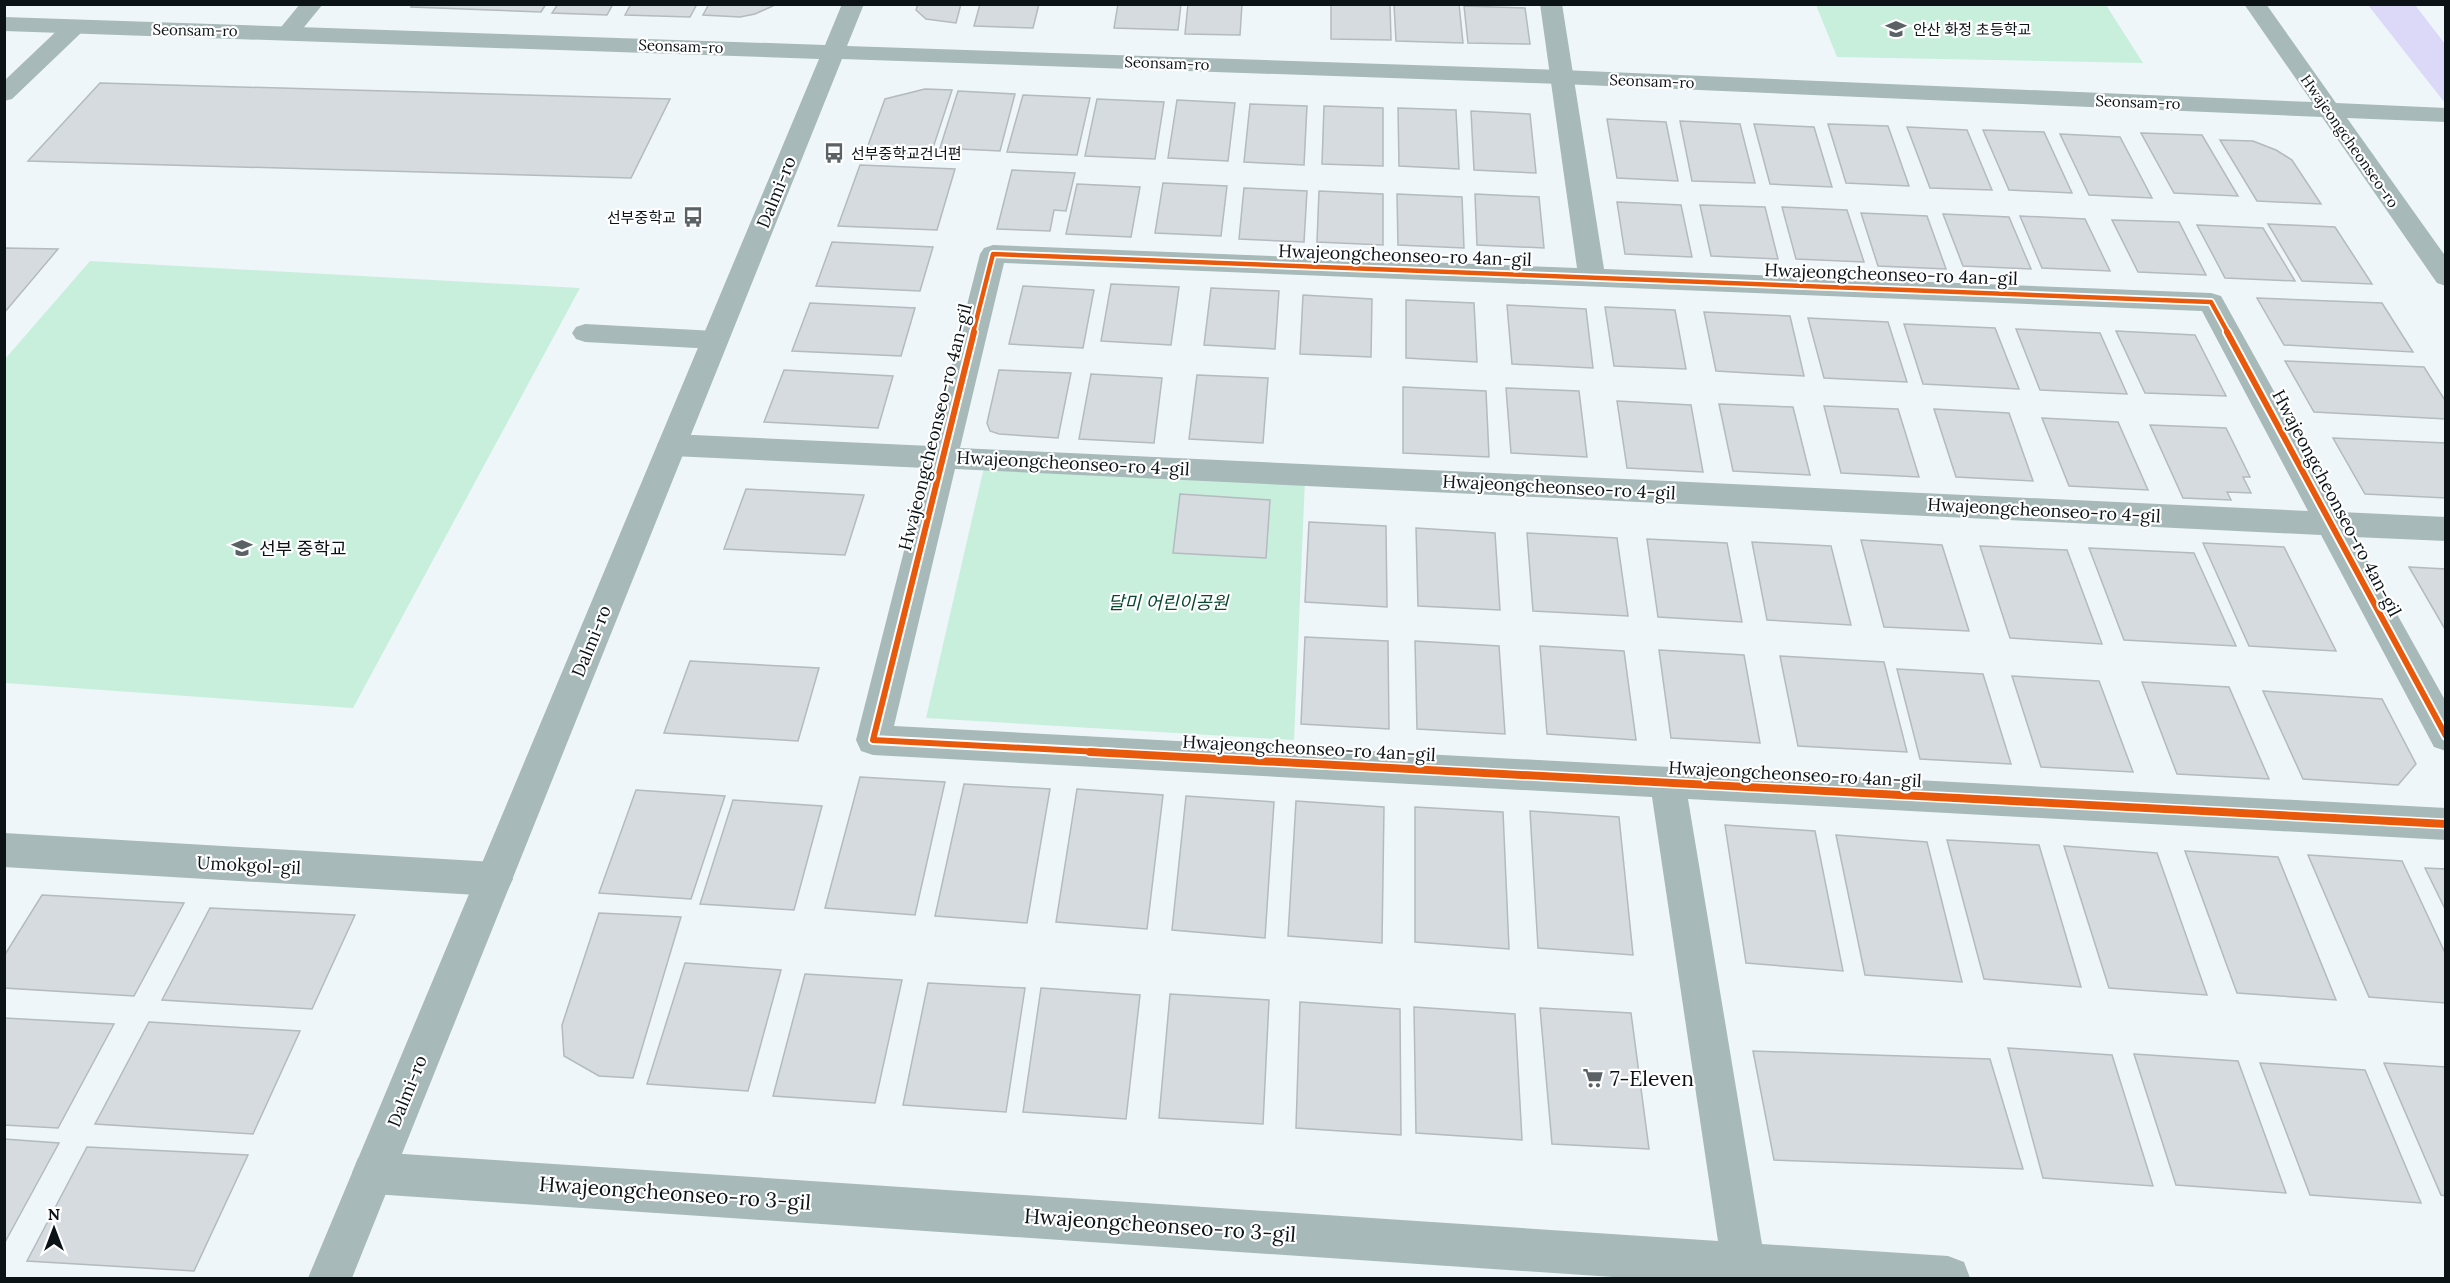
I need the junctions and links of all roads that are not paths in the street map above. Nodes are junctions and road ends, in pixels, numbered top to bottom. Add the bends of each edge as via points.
1 (312, 4) edge
2 (853, 4) edge
3 (1551, 4) edge
4 (2255, 4) edge
5 (4, 24) edge
6 (74, 27) junction
7 (288, 32) junction
8 (834, 51) junction
9 (1562, 77) junction
10 (10, 95) edge
11 (2329, 110) junction
12 (2445, 115) edge
13 (1592, 277) junction
14 (2445, 277) edge
15 (585, 333) dead end
16 (715, 340) junction
17 (672, 445) junction
18 (943, 457) junction
19 (2331, 524) junction
20 (2445, 529) edge
21 (2445, 736) edge
22 (1667, 782) junction
23 (2445, 824) edge
24 (9, 858) edge
25 (494, 879) junction
26 (373, 1173) junction
27 (1745, 1271) edge
28 (330, 1278) edge
29 (1947, 1278) edge

1 - 7 street
2 - 8 street, Dalmi-ro
3 - 9 street
4 - 11 street, Hwajeongcheonseo-ro
5 - 6 street, Seonsam-ro
6 - 7 street, Seonsam-ro
6 - 10 street
7 - 8 street, Seonsam-ro
8 - 9 street, Seonsam-ro
8 - 16 street, Dalmi-ro
9 - 11 street, Seonsam-ro
9 - 13 street
11 - 12 street, Seonsam-ro
11 - 14 street, Hwajeongcheonseo-ro
13 - 18 street, Hwajeongcheonseo-ro 4an-gil via 993,254
13 - 19 street, Hwajeongcheonseo-ro 4an-gil via 2211,302
15 - 16 lane
16 - 17 street, Dalmi-ro
17 - 18 street, Hwajeongcheonseo-ro 4-gil
17 - 25 street, Dalmi-ro
18 - 19 street, Hwajeongcheonseo-ro 4-gil
18 - 22 street, Hwajeongcheonseo-ro 4an-gil via 873,740
19 - 20 street, Hwajeongcheonseo-ro 4-gil
19 - 21 street, Hwajeongcheonseo-ro 4an-gil
22 - 23 street, Hwajeongcheonseo-ro 4an-gil
22 - 27 street
24 - 25 street, Umokgol-gil
25 - 26 street, Dalmi-ro
26 - 27 street, Hwajeongcheonseo-ro 3-gil
26 - 28 street, Dalmi-ro
27 - 29 street, Hwajeongcheonseo-ro 3-gil

